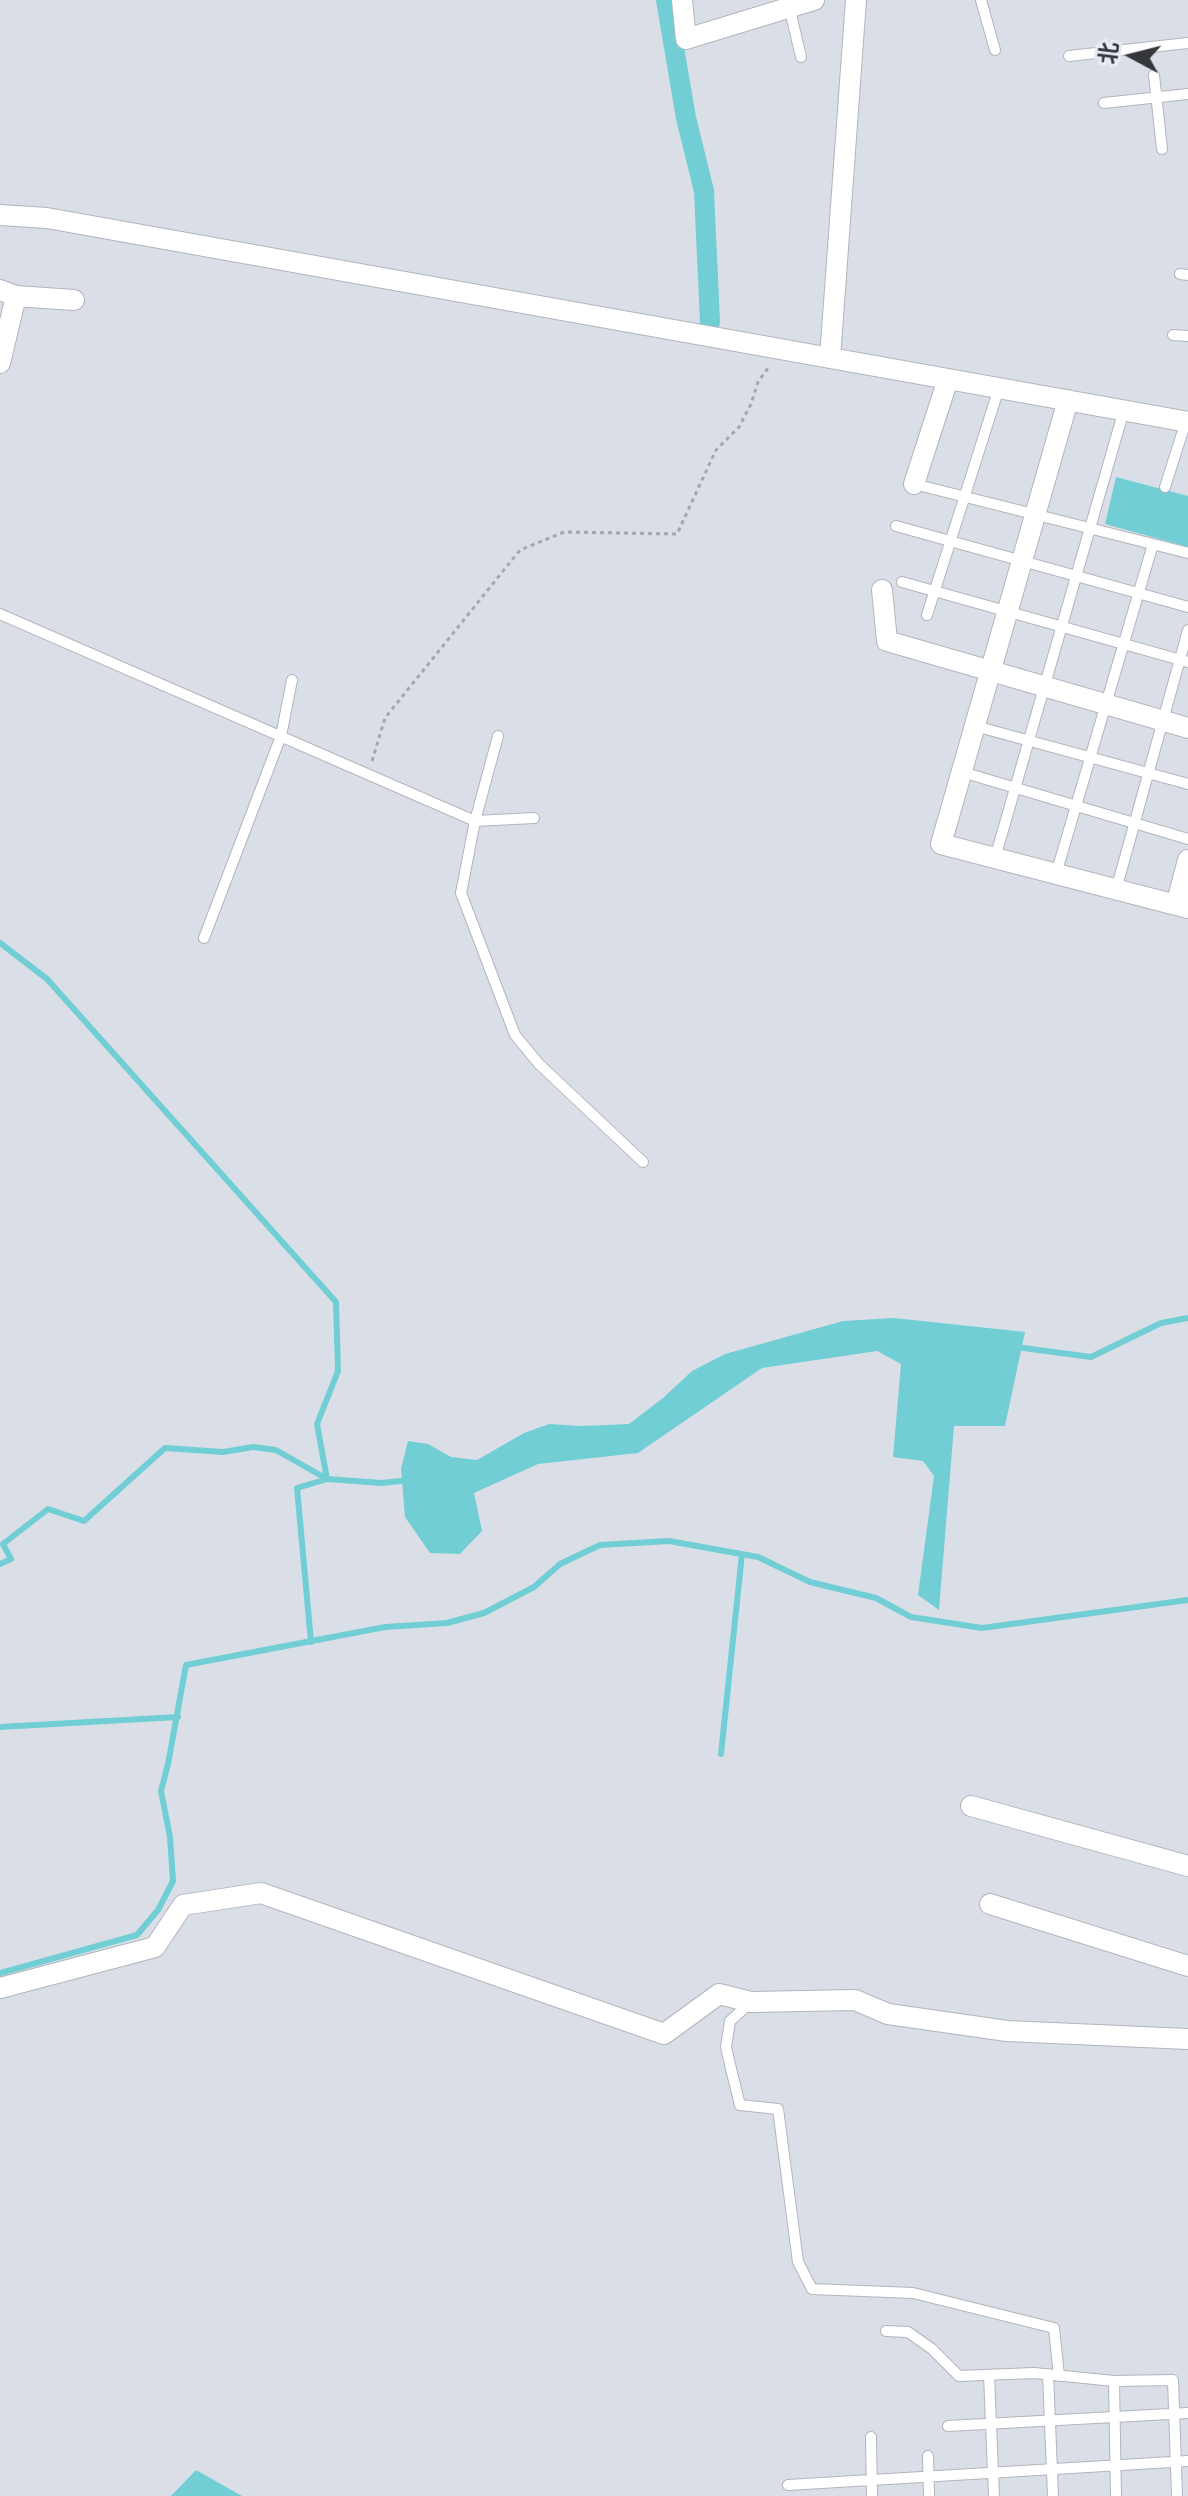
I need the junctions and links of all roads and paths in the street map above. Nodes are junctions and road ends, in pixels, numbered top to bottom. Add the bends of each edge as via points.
1 (682, 0) edge
2 (814, 0) edge
3 (856, 0) edge
4 (981, 0) edge
5 (789, 4) edge
6 (1188, 43) edge
7 (995, 50) dead end
8 (1069, 56) dead end
9 (801, 57) dead end
10 (1154, 75) dead end
11 (1188, 94) edge
12 (1156, 97) junction
13 (1104, 103) dead end
14 (1162, 149) dead end
15 (0, 215) edge
16 (8, 293) edge
17 (74, 300) dead end
18 (1173, 335) dead end
19 (1188, 336) edge
20 (9, 344) edge
21 (782, 349) junction
22 (830, 358) junction
23 (0, 363) edge
24 (948, 379) junction
25 (999, 388) junction
26 (1068, 400) junction
27 (1124, 410) junction
28 (1187, 421) edge
29 (914, 484) joint
30 (1165, 487) dead end
31 (965, 497) junction
32 (1035, 515) junction
33 (896, 526) dead end
34 (1090, 528) junction
35 (950, 541) junction
36 (1153, 544) junction
37 (1188, 553) edge
38 (1022, 561) junction
39 (1076, 576) junction
40 (902, 582) dead end
41 (882, 590) dead end
42 (934, 591) junction
43 (1139, 594) junction
44 (1188, 607) edge
45 (1008, 611) junction
46 (0, 614) edge
47 (927, 615) dead end
48 (1062, 627) junction
49 (1188, 630) edge
50 (1124, 644) junction
51 (1184, 661) edge
52 (990, 671) junction
53 (292, 680) dead end
54 (1045, 687) junction
55 (1106, 704) junction
56 (1163, 721) junction
57 (975, 726) junction
58 (1188, 728) edge
59 (281, 736) junction
60 (498, 736) dead end
61 (1029, 741) junction
62 (1091, 757) junction
63 (962, 772) junction
64 (1149, 773) junction
65 (369, 774) junction
66 (1188, 784) edge
67 (1015, 788) junction
68 (1077, 806) junction
69 (534, 818) dead end
70 (475, 821) junction
71 (1135, 823) junction
72 (1188, 839) edge
73 (995, 858) junction
74 (1188, 860) edge
75 (1056, 874) junction
76 (1116, 890) junction
77 (1182, 907) edge
78 (204, 938) dead end
79 (643, 1162) dead end
80 (971, 1806) dead end
81 (1188, 1866) edge
82 (990, 1904) dead end
83 (1188, 1966) edge
84 (0, 1988) edge
85 (751, 2002) junction
86 (1188, 2039) edge
87 (886, 2331) dead end
88 (989, 2375) junction
89 (1054, 2375) junction
90 (1114, 2381) junction
91 (1188, 2413) edge
92 (1174, 2414) junction
93 (1115, 2417) junction
94 (1050, 2421) junction
95 (991, 2424) junction
96 (948, 2426) dead end
97 (871, 2437) dead end
98 (928, 2456) dead end
99 (1188, 2461) edge
100 (1176, 2462) junction
101 (1116, 2465) junction
102 (1052, 2469) junction
103 (993, 2473) junction
104 (928, 2477) junction
105 (872, 2480) junction
106 (788, 2485) dead end
107 (872, 2496) edge
108 (929, 2496) edge
109 (994, 2496) edge
110 (1053, 2496) edge
111 (1116, 2496) edge
112 (1177, 2496) edge

1 - 5 street via 686,39
2 - 5 street
3 - 22 street
4 - 7 lane
5 - 9 lane
6 - 8 lane
10 - 12 lane
11 - 12 lane
12 - 13 lane
12 - 14 lane
15 - 21 street via 47,218
16 - 17 street
16 - 20 street
18 - 19 lane
20 - 23 street
21 - 22 street
21 - 65 path via 758,382 739,427 716,450 677,534 564,532 520,550 385,718
22 - 24 street
24 - 25 street
24 - 29 street
25 - 26 street
25 - 31 lane
26 - 27 street
26 - 32 street
27 - 28 street
27 - 34 lane
28 - 30 lane
29 - 31 lane
31 - 32 lane
31 - 35 lane
32 - 34 lane
32 - 38 street
33 - 35 lane
34 - 36 lane
34 - 39 lane
35 - 38 lane
35 - 42 lane
36 - 37 lane
36 - 43 lane
38 - 39 lane
38 - 45 street
39 - 43 lane
39 - 48 lane
40 - 42 lane
41 - 52 street via 887,641
42 - 45 lane
42 - 47 lane
43 - 44 lane
43 - 50 lane
45 - 48 lane
45 - 52 street
46 - 59 lane
48 - 50 lane
48 - 54 lane
49 - 51 lane
50 - 51 lane
50 - 55 lane
51 - 56 lane
52 - 54 street
52 - 57 street
53 - 59 lane
54 - 55 street
54 - 61 lane
55 - 56 street
55 - 62 lane
56 - 58 street
56 - 64 lane
57 - 61 lane
57 - 63 street
59 - 65 lane
59 - 78 lane
60 - 70 lane
61 - 62 lane
61 - 67 lane
62 - 64 lane
62 - 68 lane
63 - 67 lane
63 - 73 street via 941,844
64 - 66 lane
64 - 71 lane
65 - 70 lane
67 - 68 lane
67 - 73 lane
68 - 71 lane
68 - 75 lane
69 - 70 lane
70 - 79 lane via 461,893 515,1035
71 - 72 lane
71 - 76 lane
73 - 75 street
74 - 77 street
75 - 76 street
76 - 77 street
80 - 81 street
82 - 83 street
84 - 85 street via 155,1947 183,1905 261,1893 664,2034 719,1994
85 - 86 street via 855,2000 888,2014 1007,2031
85 - 89 lane via 730,2021 726,2047 740,2105 778,2109 798,2262 812,2289 913,2293 1054,2328
87 - 88 lane via 908,2332 959,2376
88 - 89 lane
88 - 95 lane
89 - 90 lane
89 - 94 lane
90 - 92 lane via 1173,2380
90 - 93 lane
91 - 92 lane
92 - 93 lane
92 - 100 lane
93 - 94 lane
93 - 101 lane
94 - 95 lane
94 - 102 lane
95 - 96 lane
95 - 103 lane
97 - 105 lane
98 - 104 lane
99 - 100 lane
100 - 101 lane
100 - 112 lane
101 - 102 lane
101 - 111 lane
102 - 103 lane
102 - 110 lane
103 - 104 lane
103 - 109 lane
104 - 105 lane
104 - 108 lane
105 - 106 lane
105 - 107 lane

